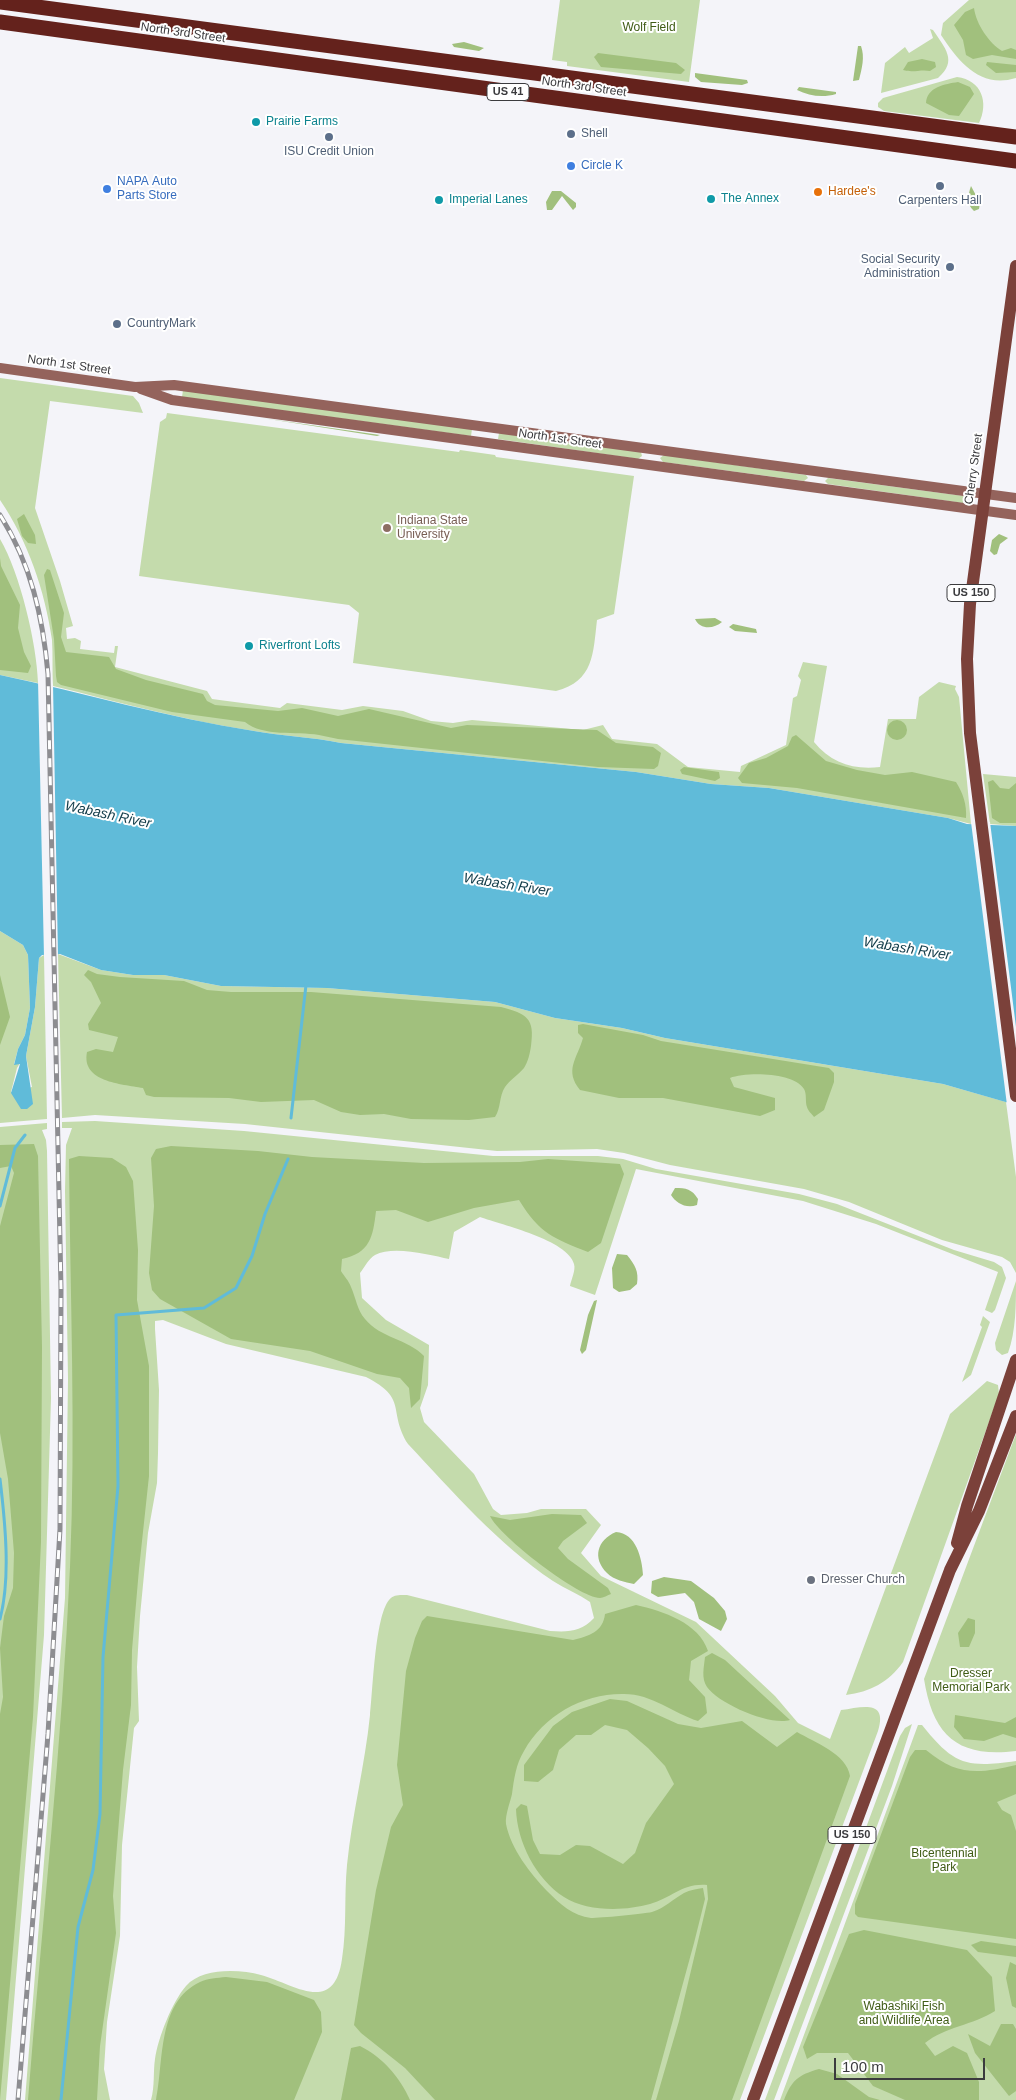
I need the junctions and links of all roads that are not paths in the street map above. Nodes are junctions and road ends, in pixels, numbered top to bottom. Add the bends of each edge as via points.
1 (0, 2) edge
2 (0, 22) edge
3 (1016, 137) edge
4 (1016, 161) edge
5 (1016, 266) edge
6 (0, 368) edge
7 (136, 387) junction
8 (985, 493) junction
9 (1016, 498) edge
10 (983, 511) junction
11 (1016, 515) edge
12 (1016, 1096) edge
13 (1016, 1360) edge
14 (1016, 1416) edge
15 (950, 1570) junction
16 (753, 2100) edge

1 - 3 highway, North 3rd Street / US 41
2 - 4 highway, North 3rd Street / US 41
5 - 8 main road, Cherry Street / US 150
6 - 7 main road, North 1st Street
7 - 8 main road, North 1st Street via 174,385
7 - 10 main road, North 1st Street via 172,400
8 - 9 main road, North 1st Street
8 - 10 main road, Cherry Street / US 150
10 - 11 main road, North 1st Street
10 - 12 main road, Cherry Street / US 150 via 970,604 969,724
13 - 15 main road, US 150 via 967,1506
14 - 15 main road, US 150 via 979,1511
15 - 16 main road, US 150

